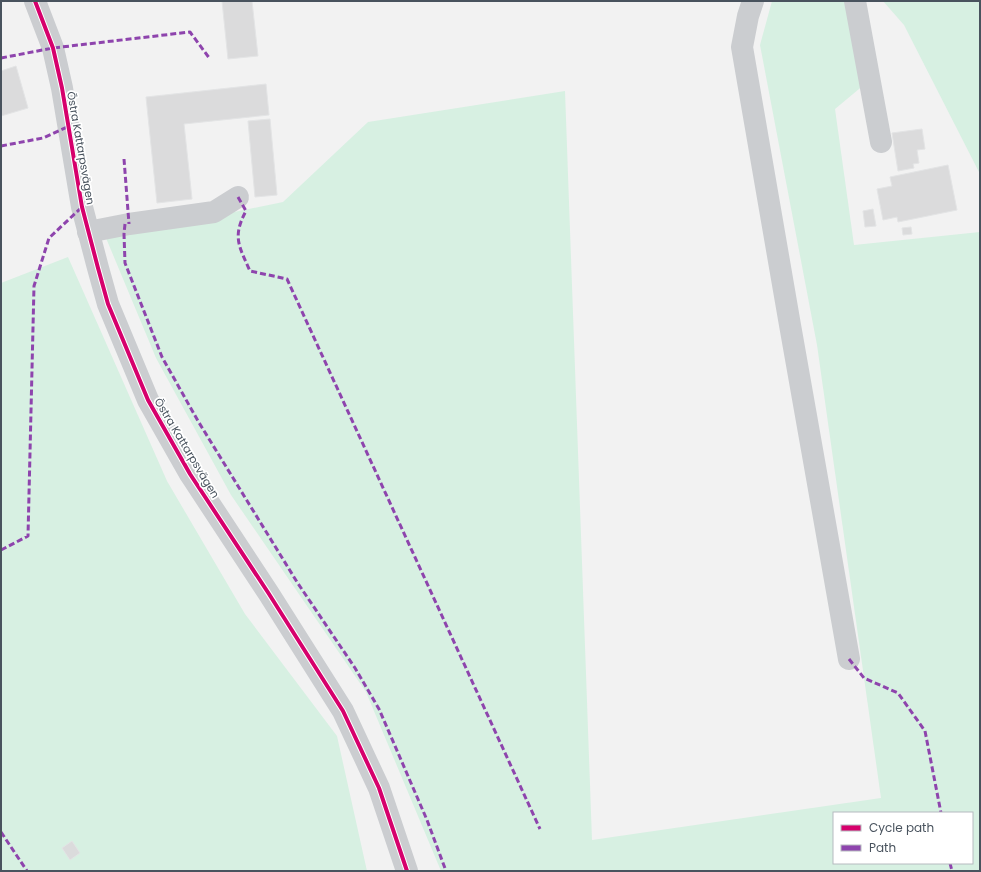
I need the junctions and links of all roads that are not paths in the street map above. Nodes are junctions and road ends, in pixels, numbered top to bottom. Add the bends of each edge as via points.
1 (35, 1) edge
2 (753, 1) edge
3 (855, 1) edge
4 (881, 142) dead end
5 (238, 197) dead end
6 (88, 232) junction
7 (849, 660) dead end
8 (407, 871) edge

1 - 6 street, Östra Kattarpsvägen via 53,48
2 - 7 street via 742,47
3 - 4 street
5 - 6 street via 214,212
6 - 8 street, Östra Kattarpsvägen via 108,304 148,400 190,474 343,711 379,788

